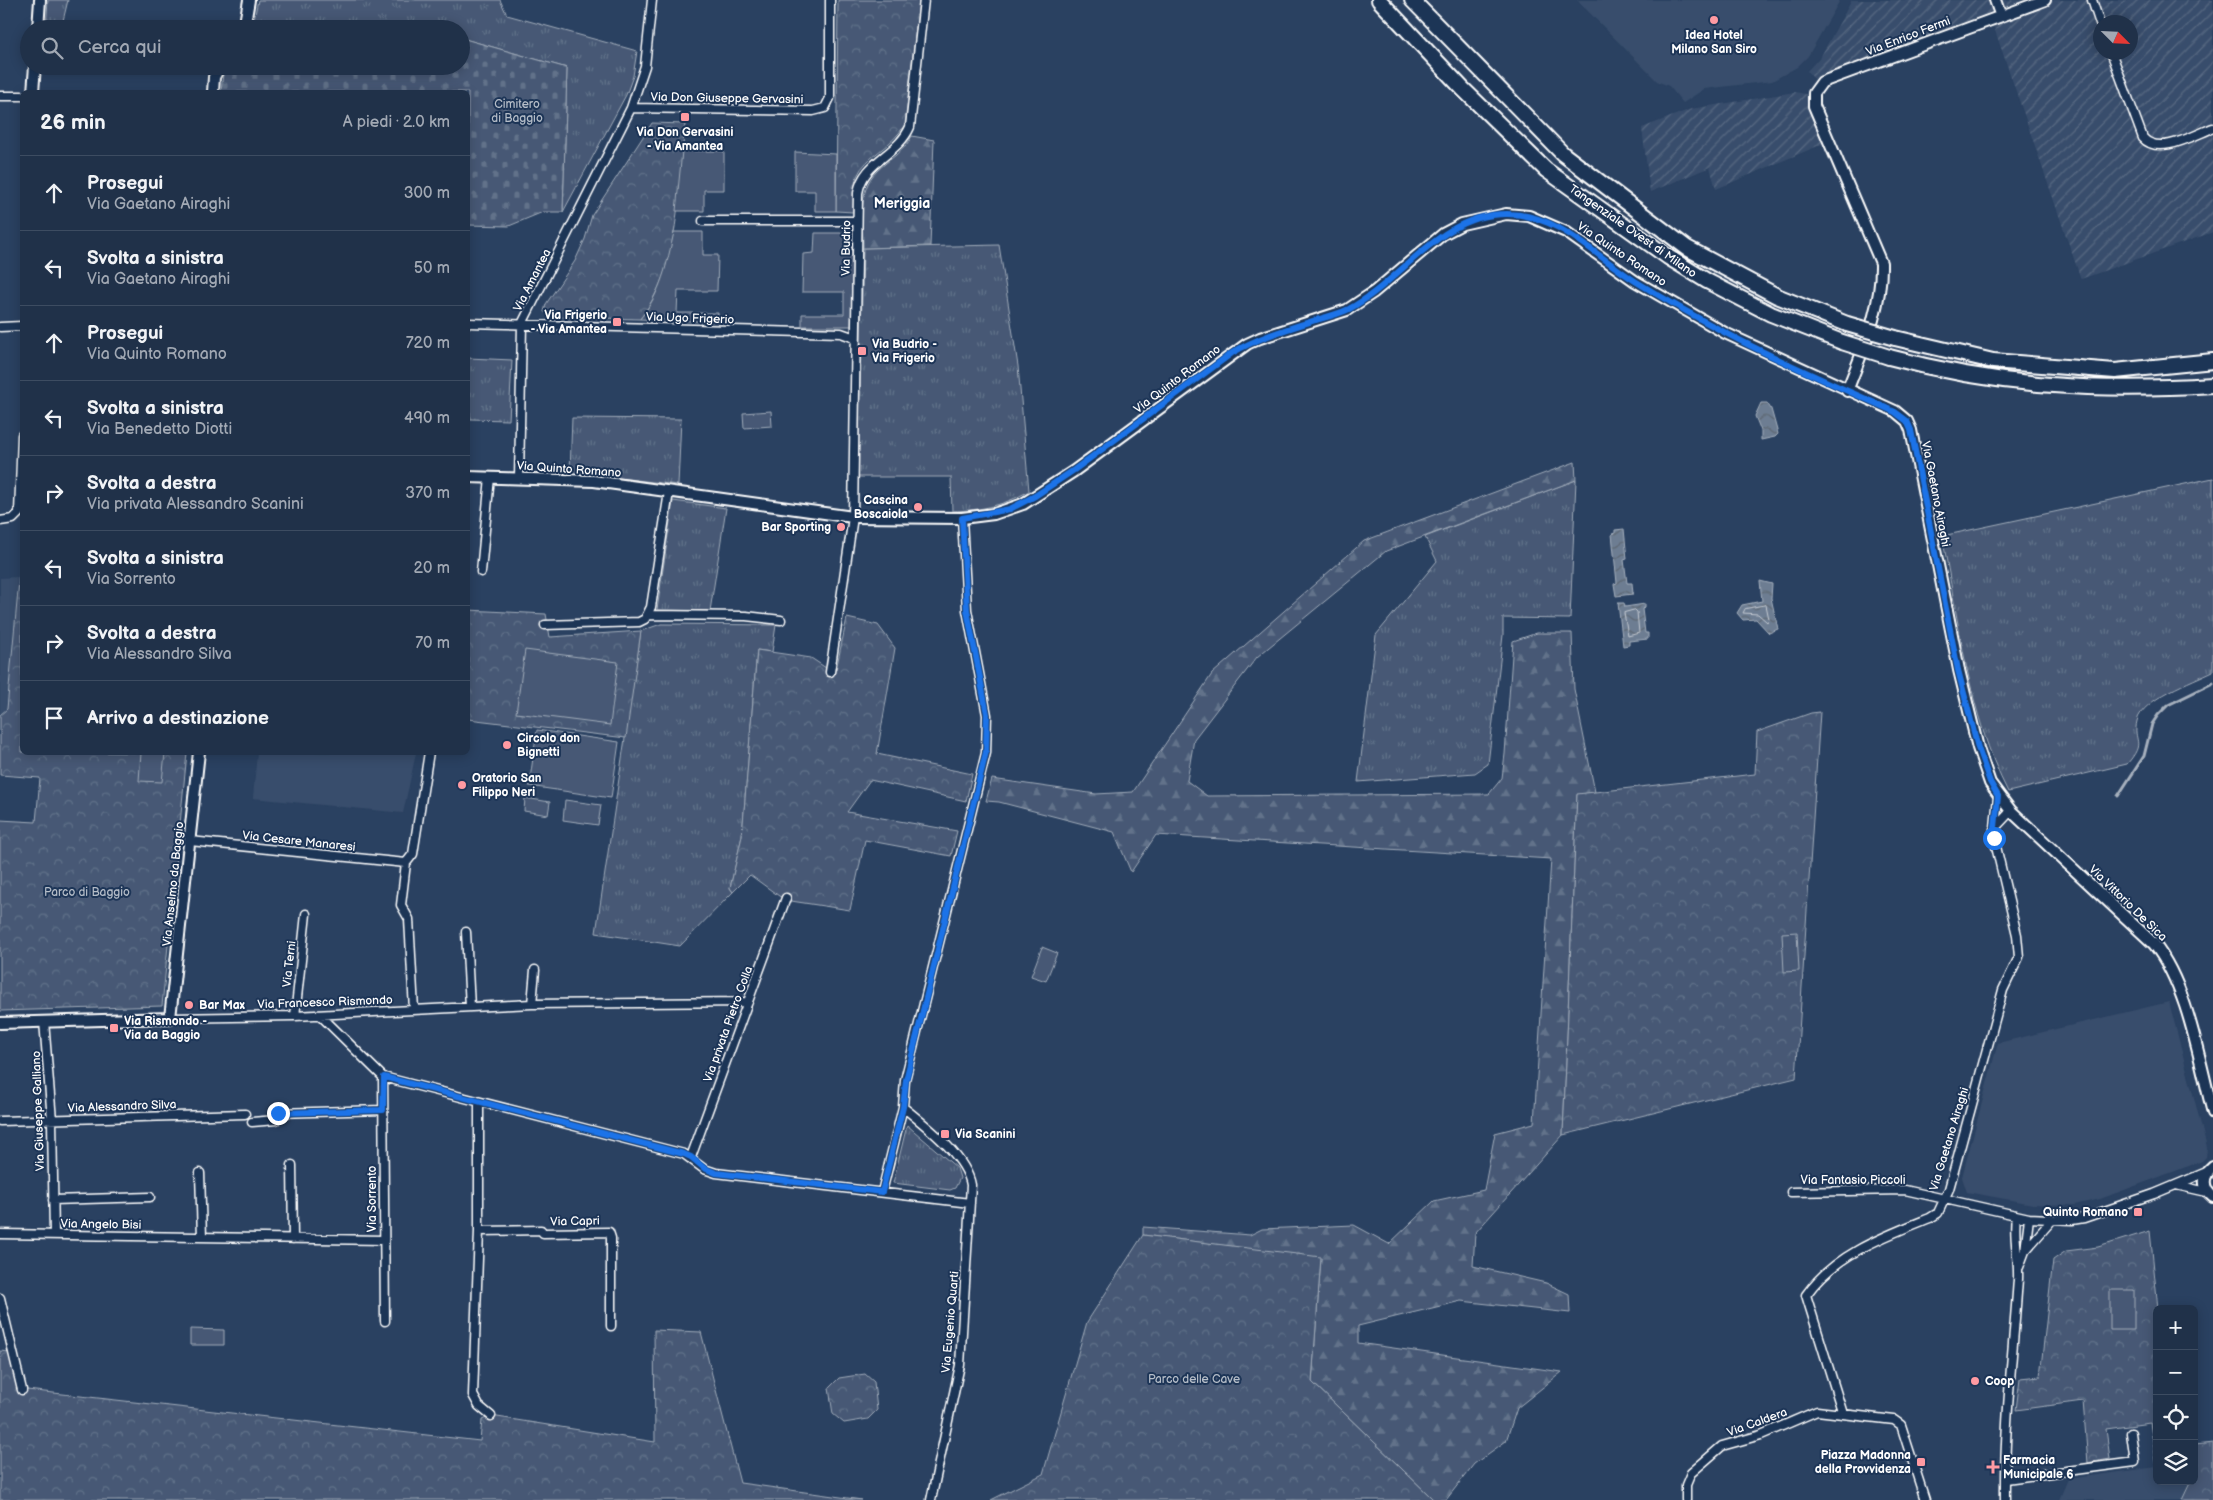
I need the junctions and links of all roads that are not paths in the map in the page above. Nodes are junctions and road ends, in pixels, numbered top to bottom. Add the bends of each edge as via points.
1 (40, 0) edge
2 (249, 0) edge
3 (652, 0) edge
4 (830, 0) edge
5 (924, 0) edge
6 (1379, 0) edge
7 (1412, 0) edge
8 (1995, 0) edge
9 (2045, 0) edge
10 (2092, 0) edge
11 (2000, 14) junction
12 (2097, 15) edge
13 (39, 20) edge
14 (246, 20) edge
15 (2114, 60) edge
16 (34, 75) edge
17 (215, 75) edge
18 (33, 90) edge
19 (213, 90) edge
20 (0, 96) edge
21 (20, 96) edge
22 (631, 108) junction
23 (2213, 128) edge
24 (703, 221) dead end
25 (857, 221) junction
26 (470, 322) edge
27 (522, 324) junction
28 (20, 326) edge
29 (0, 327) edge
30 (855, 338) junction
31 (2213, 361) edge
32 (2213, 385) edge
33 (1848, 391) junction
34 (470, 476) edge
35 (490, 477) junction
36 (519, 478) junction
37 (669, 492) junction
38 (20, 499) edge
39 (853, 517) junction
40 (962, 518) junction
41 (0, 521) edge
42 (481, 572) dead end
43 (649, 615) junction
44 (781, 620) dead end
45 (545, 625) dead end
46 (830, 672) dead end
47 (199, 755) edge
48 (428, 755) edge
49 (1998, 796) junction
50 (2011, 811) junction
51 (1994, 829) junction
52 (190, 841) junction
53 (406, 864) junction
54 (786, 898) dead end
55 (306, 914) dead end
56 (466, 932) dead end
57 (535, 970) dead end
58 (748, 1002) junction
59 (532, 1004) junction
60 (470, 1007) junction
61 (414, 1010) junction
62 (320, 1015) junction
63 (295, 1016) junction
64 (170, 1018) junction
65 (44, 1021) junction
66 (0, 1023) edge
67 (384, 1077) junction
68 (479, 1102) junction
69 (903, 1107) junction
70 (383, 1110) junction
71 (2213, 1113) edge
72 (245, 1114) dead end
73 (52, 1120) junction
74 (0, 1121) edge
75 (252, 1122) dead end
76 (691, 1157) junction
77 (292, 1165) dead end
78 (2211, 1169) edge
79 (200, 1173) dead end
80 (2176, 1185) junction
81 (882, 1192) junction
82 (1791, 1192) dead end
83 (2210, 1194) edge
84 (150, 1197) dead end
85 (1945, 1198) junction
86 (53, 1200) junction
87 (970, 1203) junction
88 (2016, 1215) junction
89 (2028, 1218) junction
90 (2052, 1220) junction
91 (1, 1232) edge
92 (479, 1232) junction
93 (54, 1235) junction
94 (202, 1237) junction
95 (293, 1239) junction
96 (384, 1240) junction
97 (2025, 1251) junction
98 (2018, 1270) junction
99 (0, 1298) edge
100 (385, 1321) dead end
101 (610, 1326) dead end
102 (22, 1390) dead end
103 (1843, 1414) junction
104 (491, 1416) dead end
105 (2131, 1433) dead end
106 (2006, 1480) junction
107 (2005, 1499) edge
108 (931, 1500) edge
109 (1686, 1500) edge
110 (1925, 1500) edge

1 - 13 street
2 - 14 street
3 - 22 street, Via Don Giuseppe Gervasini via 645,66
4 - 22 street, Via Don Giuseppe Gervasini via 830,98 825,108 813,111
5 - 25 street, Via Budrio via 910,127 900,144 864,175 858,193
6 - 32 highway, Tangenziale Ovest di Milano, bridge via 1546,170 1668,257 1771,314 1842,342 1965,375 2055,386 2141,389
7 - 31 highway, Tangenziale Ovest di Milano, bridge via 1563,154 1687,248 1777,296 1847,324 1993,361 2115,371
8 - 11 street
9 - 11 street, Via Enrico Fermi
10 - 12 street
11 - 33 street, Via Enrico Fermi via 1822,82 1814,93 1814,106 1881,263 1876,314
15 - 23 street via 2142,138 2147,143 2161,146
16 - 18 street
17 - 19 street
20 - 21 street
22 - 27 street, Via Amantea
24 - 25 street
25 - 30 street, Via Budrio
26 - 27 street, Via Ugo Frigerio
27 - 30 street, Via Ugo Frigerio via 841,333
27 - 36 street, Via Amantea
28 - 29 street
30 - 39 street, Via Budrio
33 - 40 street, Via Quinto Romano via 1725,333 1635,281 1560,228 1529,216 1506,214 1462,224 1443,234 1374,292 1347,310 1247,344 1029,500 1010,509
33 - 49 street, Via Gaetano Airaghi via 1895,412 1907,421 1911,430 1958,670 1978,748
34 - 35 street, Via Quinto Romano
35 - 36 street, Via Quinto Romano
35 - 42 street
36 - 37 street, Via Quinto Romano via 594,481
37 - 39 street, Via Quinto Romano
37 - 43 street
38 - 41 street via 19,513 13,519
39 - 40 street, Via Quinto Romano
39 - 46 street
40 - 69 street via 967,610 987,714 987,739 906,1080
43 - 44 street via 746,616
43 - 45 street via 638,622
47 - 52 street, Via Anselmo da Baggio
48 - 53 street via 413,854
49 - 50 street, Via Vittorio De Sica
49 - 51 street, Via Gaetano Airaghi
50 - 51 street
50 - 71 street, Via Vittorio De Sica via 2165,957 2181,995
51 - 85 street, Via Gaetano Airaghi via 2020,946 2019,957 2003,990 1954,1178
52 - 53 street, Via Cesare Manaresi
52 - 64 street, Via Anselmo da Baggio
53 - 61 street via 401,905 409,918
54 - 58 street, Via privata Pietro Colla
55 - 63 street, Via Terni
56 - 60 street
57 - 59 street
58 - 59 street, Via Francesco Rismondo
58 - 76 street, Via privata Pietro Colla
59 - 60 street, Via Francesco Rismondo
60 - 61 street, Via Francesco Rismondo
61 - 62 street, Via Francesco Rismondo
62 - 63 street, Via Francesco Rismondo
62 - 67 street
63 - 64 street, Via Francesco Rismondo
64 - 65 street, Via Francesco Rismondo
65 - 66 street, Via Francesco Rismondo
65 - 73 street, Via Giuseppe Galliano
67 - 68 street
67 - 70 street, Via Sorrento
68 - 76 street
68 - 92 street
69 - 81 street
69 - 87 street, Via Eugenio Quarti via 963,1164 969,1174
70 - 75 street via 278,1113 276,1120
70 - 96 street, Via Sorrento
72 - 73 street, Via Alessandro Silva
73 - 74 street, Via Alessandro Silva
73 - 86 street, Via Giuseppe Galliano
76 - 81 street via 716,1173
77 - 95 street
78 - 80 street, Via Fantasio Piccoli
78 - 83 street via 2204,1181
79 - 94 street
80 - 83 street
80 - 90 street, Via Fantasio Piccoli via 2084,1218
81 - 87 street
82 - 85 street, Via Fantasio Piccoli via 1905,1190
84 - 86 street
85 - 88 street, Via Fantasio Piccoli
85 - 103 street, Via Gaetano Airaghi via 1938,1213 1930,1218 1877,1238 1849,1254 1806,1295
86 - 93 street, Via Giuseppe Galliano
87 - 108 street, Via Eugenio Quarti via 960,1365
88 - 89 street, Via Fantasio Piccoli
88 - 98 street via 2014,1232
89 - 90 street, Via Fantasio Piccoli
89 - 97 street
90 - 97 street
91 - 93 street, Via Angelo Bisi
92 - 101 street, Via Capri via 609,1232
92 - 104 street via 474,1395 479,1406
93 - 94 street, Via Angelo Bisi
94 - 95 street, Via Angelo Bisi
95 - 96 street, Via Angelo Bisi
96 - 100 street, Via Sorrento
97 - 98 street
98 - 106 street
99 - 102 street
103 - 109 street, Via Caldera via 1821,1411 1808,1414 1761,1435 1722,1446 1691,1473 1686,1485
103 - 110 street via 1894,1420 1901,1425
105 - 106 street via 2135,1462
106 - 107 street

